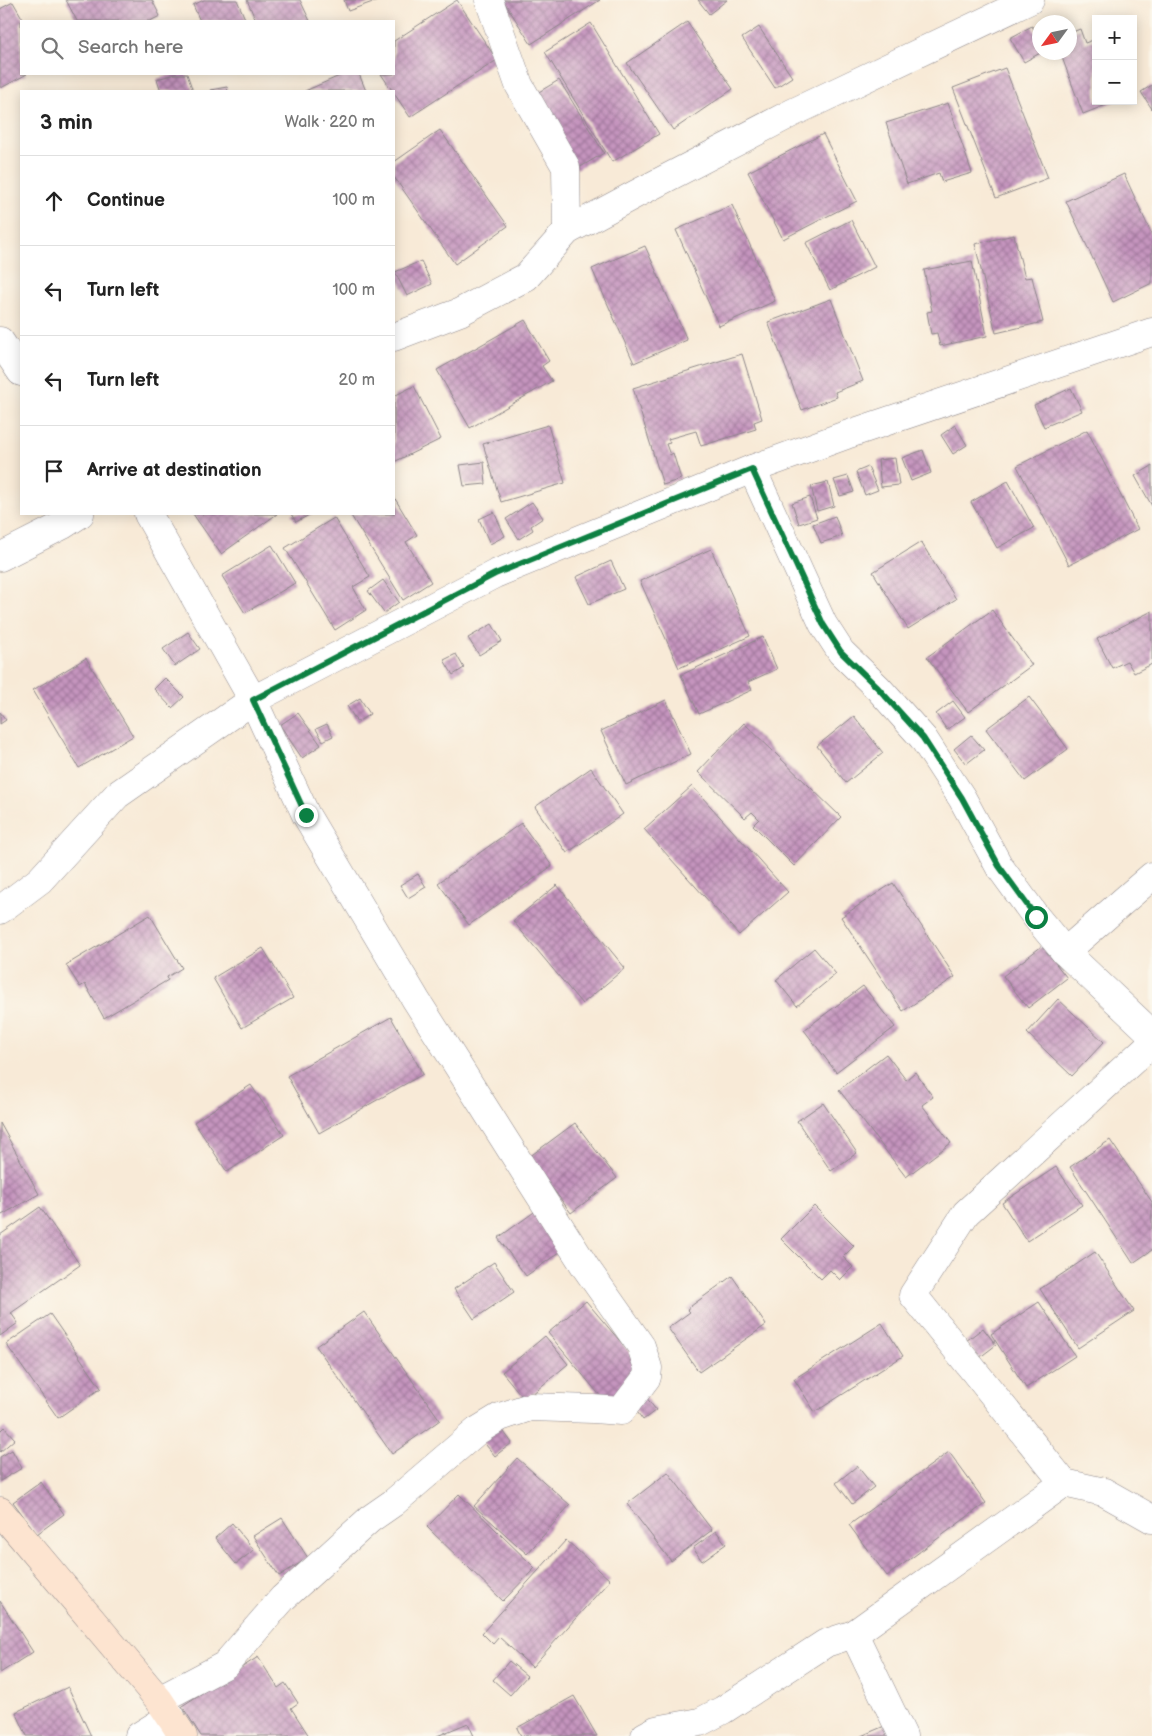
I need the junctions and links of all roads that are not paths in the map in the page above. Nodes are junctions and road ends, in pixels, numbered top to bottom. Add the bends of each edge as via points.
1 (489, 0) edge
2 (1030, 0) edge
3 (567, 231) junction
4 (1152, 332) edge
5 (395, 337) edge
6 (1, 343) edge
7 (20, 371) edge
8 (752, 469) junction
9 (78, 515) edge
10 (149, 515) edge
11 (0, 558) edge
12 (253, 700) junction
13 (1152, 876) edge
14 (0, 910) edge
15 (1065, 952) junction
16 (1152, 1034) edge
17 (1152, 1043) edge
18 (1064, 1483) junction
19 (0, 1511) edge
20 (1152, 1519) edge
21 (854, 1634) junction
22 (171, 1717) edge
23 (140, 1736) edge
24 (645, 1736) edge
25 (903, 1736) edge

1 - 3 street via 519,85 566,167
2 - 3 street via 792,113
3 - 5 street via 526,277 460,312
4 - 8 street
6 - 7 street
8 - 12 street via 495,574
8 - 15 street via 823,624 841,652 923,738 962,798 999,866
9 - 11 street
10 - 12 street
12 - 14 street via 117,795 40,880
12 - 22 street via 306,815 421,1009 586,1268 642,1346 648,1368 647,1377 620,1411 530,1407 500,1417 476,1431 282,1598 225,1665
13 - 15 street
15 - 16 street
17 - 18 street via 966,1213 914,1295
18 - 20 street via 1104,1492
18 - 21 street
19 - 22 street
21 - 24 street via 826,1643 700,1722 656,1730
21 - 25 street
22 - 23 street

